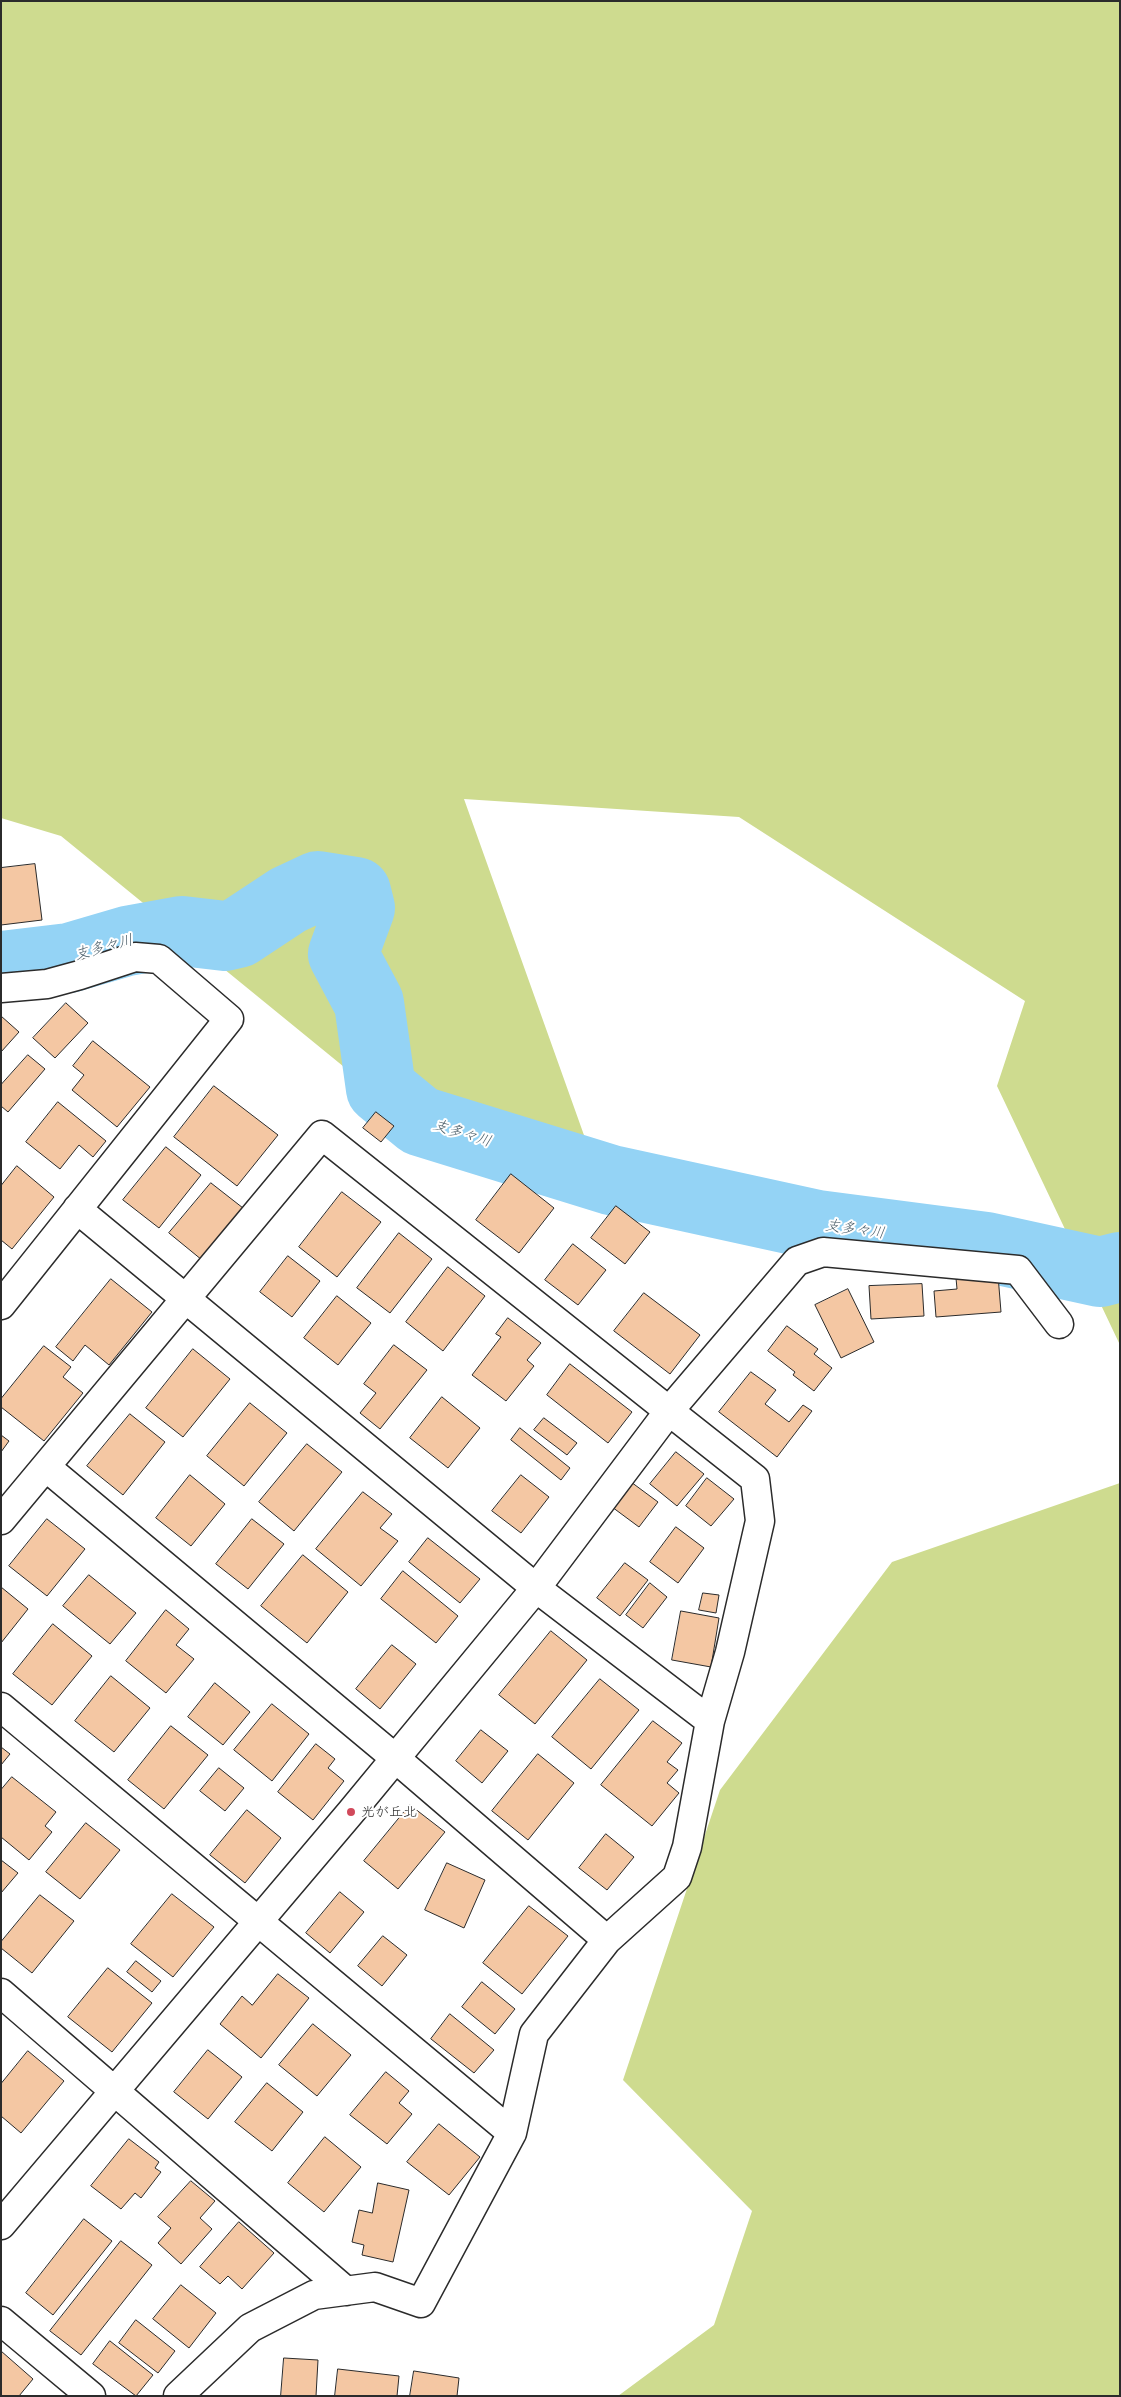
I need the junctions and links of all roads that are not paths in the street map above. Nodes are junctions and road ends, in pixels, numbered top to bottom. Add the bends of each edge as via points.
1 (1, 988) edge
2 (77, 1209) junction
3 (186, 1299) junction
4 (1, 1305) edge
5 (1059, 1324) dead end
6 (669, 1411) junction
7 (46, 1467) junction
8 (1, 1520) edge
9 (536, 1588) junction
10 (1, 1707) edge
11 (710, 1721) junction
12 (395, 1758) junction
13 (257, 1921) junction
14 (606, 1940) junction
15 (1, 1993) edge
16 (116, 2092) junction
17 (512, 2133) junction
18 (1, 2225) edge
19 (346, 2291) junction
20 (1, 2322) edge
21 (91, 2396) edge
22 (178, 2396) edge

1 - 2 street via 47,984 135,957 159,960 229,1019
2 - 3 street
2 - 4 street
3 - 6 street via 322,1135
3 - 7 street
3 - 9 street
5 - 6 street via 1018,1270 823,1252 797,1261
6 - 9 street
6 - 11 street via 755,1478 760,1521 730,1652
7 - 8 street
7 - 12 street
9 - 11 street
9 - 12 street
10 - 13 street
11 - 14 street via 687,1847 677,1877
12 - 13 street
12 - 14 street
13 - 16 street
13 - 17 street
14 - 17 street via 534,2034
15 - 16 street
16 - 18 street
16 - 19 street
17 - 19 street via 421,2303 375,2287
19 - 22 street via 314,2295 250,2328
20 - 21 street

